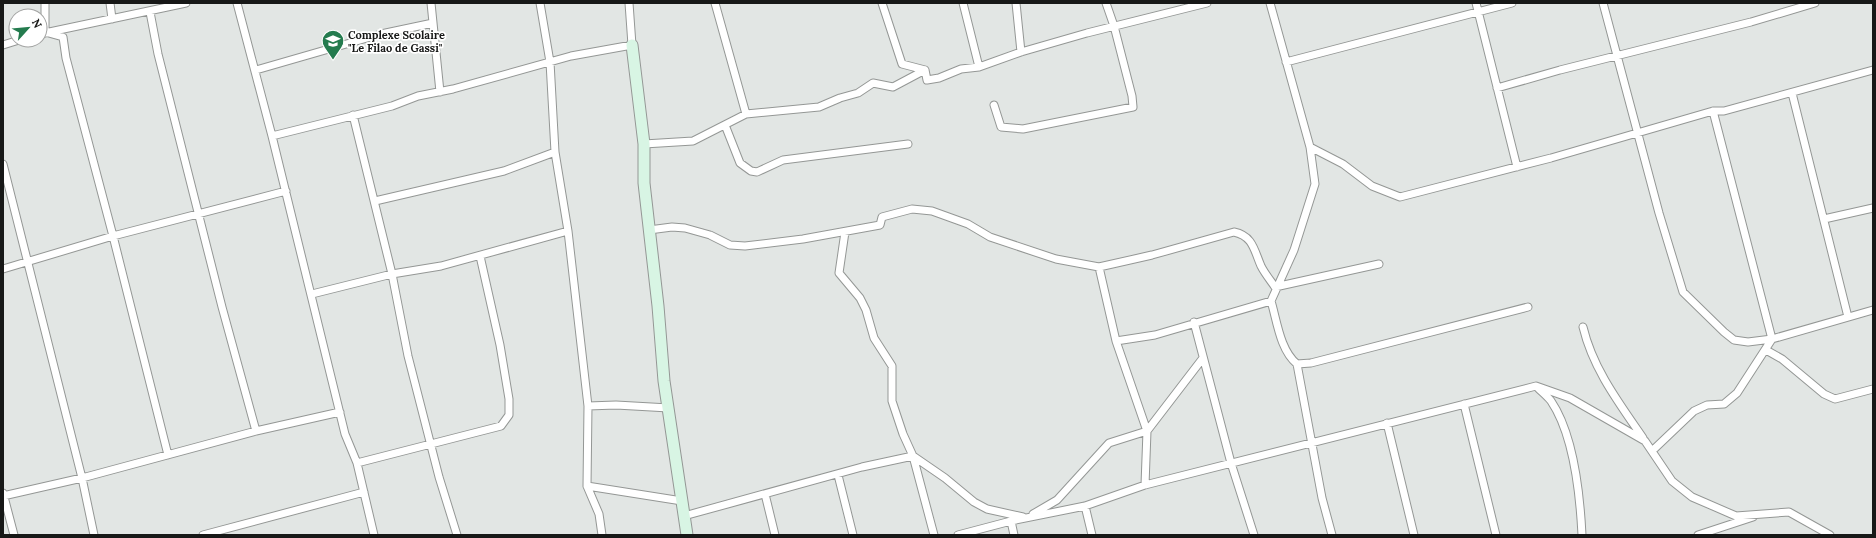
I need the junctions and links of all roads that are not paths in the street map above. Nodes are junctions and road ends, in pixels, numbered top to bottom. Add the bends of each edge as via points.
1 (110, 3) edge
2 (186, 3) edge
3 (238, 3) edge
4 (430, 3) edge
5 (540, 3) edge
6 (629, 3) edge
7 (715, 3) edge
8 (882, 3) edge
9 (963, 3) edge
10 (1016, 3) edge
11 (1106, 3) edge
12 (1207, 3) edge
13 (1270, 3) edge
14 (1476, 3) edge
15 (1512, 3) edge
16 (1603, 3) edge
17 (1815, 3) edge
18 (1191, 5) edge
19 (150, 12) junction
20 (1478, 12) junction
21 (112, 19) junction
22 (433, 23) junction
23 (1114, 26) junction
24 (48, 32) edge
25 (48, 34) edge
26 (632, 45) junction
27 (1021, 52) junction
28 (1618, 56) junction
29 (550, 62) junction
30 (1286, 62) junction
31 (979, 67) junction
32 (256, 70) junction
33 (925, 70) junction
34 (1873, 70) edge
35 (1497, 88) junction
36 (440, 92) junction
37 (1792, 92) junction
38 (994, 105) dead end
39 (1713, 111) junction
40 (746, 114) junction
41 (352, 115) junction
42 (725, 125) junction
43 (1638, 134) junction
44 (272, 136) junction
45 (644, 144) junction
46 (908, 144) dead end
47 (1310, 147) junction
48 (555, 152) junction
49 (3, 164) edge
50 (1517, 167) junction
51 (286, 192) junction
52 (375, 201) junction
53 (1873, 208) edge
54 (198, 214) junction
55 (1824, 219) junction
56 (649, 230) junction
57 (568, 231) junction
58 (845, 232) junction
59 (113, 236) junction
60 (480, 256) junction
61 (28, 263) junction
62 (1379, 264) dead end
63 (1099, 267) junction
64 (3, 269) edge
65 (392, 274) junction
66 (1275, 287) junction
67 (312, 294) junction
68 (1271, 301) junction
69 (1528, 307) dead end
70 (1873, 310) edge
71 (1848, 317) junction
72 (1194, 322) junction
73 (1583, 327) dead end
74 (1772, 339) junction
75 (1116, 341) junction
76 (1766, 350) junction
77 (1203, 358) junction
78 (1297, 364) junction
79 (1536, 386) junction
80 (1873, 389) edge
81 (1464, 404) junction
82 (588, 406) junction
83 (669, 408) junction
84 (340, 412) junction
85 (1388, 424) junction
86 (256, 431) junction
87 (1147, 431) junction
88 (1645, 441) junction
89 (1311, 442) junction
90 (430, 444) junction
91 (1652, 450) junction
92 (168, 456) junction
93 (913, 456) junction
94 (357, 463) junction
95 (1231, 463) junction
96 (838, 475) junction
97 (82, 478) junction
98 (1145, 485) junction
99 (587, 486) junction
100 (364, 492) junction
101 (765, 494) junction
102 (3, 495) edge
103 (682, 501) junction
104 (1085, 506) junction
105 (1767, 513) junction
106 (684, 516) junction
107 (1026, 518) junction
108 (1011, 521) junction
109 (14, 535) edge
110 (94, 535) edge
111 (203, 535) edge
112 (374, 535) edge
113 (458, 535) edge
114 (602, 535) edge
115 (687, 535) edge
116 (775, 535) edge
117 (853, 535) edge
118 (934, 535) edge
119 (958, 535) edge
120 (1014, 535) edge
121 (1092, 535) edge
122 (1254, 535) edge
123 (1332, 535) edge
124 (1414, 535) edge
125 (1496, 535) edge
126 (1582, 535) edge
127 (1698, 535) edge
128 (1830, 535) edge

1 - 21 street
2 - 19 street
3 - 32 street
4 - 22 street
5 - 29 street
6 - 26 street
7 - 40 street
8 - 33 street via 902,64
9 - 31 street
10 - 27 street
11 - 23 street
12 - 18 street
13 - 30 street
14 - 20 street
15 - 20 street
16 - 28 street
17 - 28 street
18 - 23 street
19 - 21 street
19 - 54 street
20 - 30 street
20 - 35 street
21 - 24 street
22 - 32 street via 381,34
22 - 36 street
23 - 27 street
23 - 38 street via 1133,107 1023,129 1001,127
25 - 59 street via 63,37 66,58
26 - 29 street
26 - 45 street
27 - 31 street
28 - 35 street
28 - 43 street
29 - 36 street
29 - 48 street
30 - 47 street
31 - 33 street via 961,69 927,80
32 - 44 street
33 - 40 street via 893,87 874,83 858,93 819,107
34 - 37 street
35 - 50 street
36 - 41 street
37 - 39 street via 1724,111
37 - 55 street
39 - 43 street
39 - 74 street
40 - 42 street
41 - 44 street
41 - 52 street
42 - 45 street via 693,141
42 - 46 street via 740,163 750,171 757,172 783,160
43 - 50 street
43 - 74 street via 1683,292 1734,340 1748,342
44 - 51 street
45 - 56 street via 644,183
47 - 50 street via 1343,164 1372,186 1400,197
47 - 66 street via 1315,184 1294,250
48 - 52 street via 504,171
48 - 57 street
49 - 61 street
51 - 54 street
51 - 67 street
52 - 65 street
53 - 55 street
54 - 59 street
54 - 86 street
55 - 71 street
56 - 58 street via 685,228 710,235 730,245 745,246
56 - 83 street
57 - 60 street
57 - 82 street
58 - 63 street via 880,225 882,217 912,209 932,211 968,224 990,237 1056,259
58 - 93 street via 839,273 860,298 874,338 892,366 892,401
59 - 61 street
59 - 92 street
60 - 65 street
60 - 90 street via 500,345 509,398 509,415 501,426
61 - 64 street
61 - 97 street
62 - 66 street
63 - 66 street via 1234,232 1245,234
63 - 75 street
65 - 67 street
65 - 90 street via 408,356
66 - 68 street
67 - 84 street
68 - 72 street
68 - 78 street via 1286,351
69 - 78 street via 1311,363
70 - 71 street
71 - 74 street
72 - 75 street via 1155,334
72 - 77 street
73 - 88 street via 1592,356 1604,379
74 - 76 street
75 - 87 street
76 - 80 street via 1782,359 1824,394 1834,399
76 - 91 street via 1737,393 1724,404 1706,405 1694,411
77 - 87 street
77 - 95 street
78 - 89 street
79 - 81 street
79 - 88 street via 1570,398
79 - 126 street via 1550,400 1561,419 1579,484
81 - 85 street
81 - 125 street
82 - 83 street
82 - 99 street
83 - 103 street
84 - 86 street
84 - 94 street via 345,434
85 - 89 street
85 - 124 street
86 - 92 street
87 - 98 street
87 - 107 street via 1109,442 1057,500
88 - 91 street
89 - 95 street
89 - 123 street
90 - 94 street
90 - 113 street
91 - 105 street via 1672,481 1692,498 1736,516
92 - 97 street
93 - 96 street
93 - 107 street via 987,510
93 - 118 street
94 - 100 street
95 - 98 street
95 - 122 street
96 - 101 street
96 - 117 street
97 - 102 street
97 - 110 street
98 - 104 street
99 - 103 street
99 - 114 street via 598,514
100 - 111 street
100 - 112 street
101 - 106 street
101 - 116 street
102 - 109 street
103 - 106 street
104 - 107 street
104 - 121 street
105 - 127 street
105 - 128 street via 1789,512
106 - 115 street
107 - 108 street
108 - 119 street
108 - 120 street

